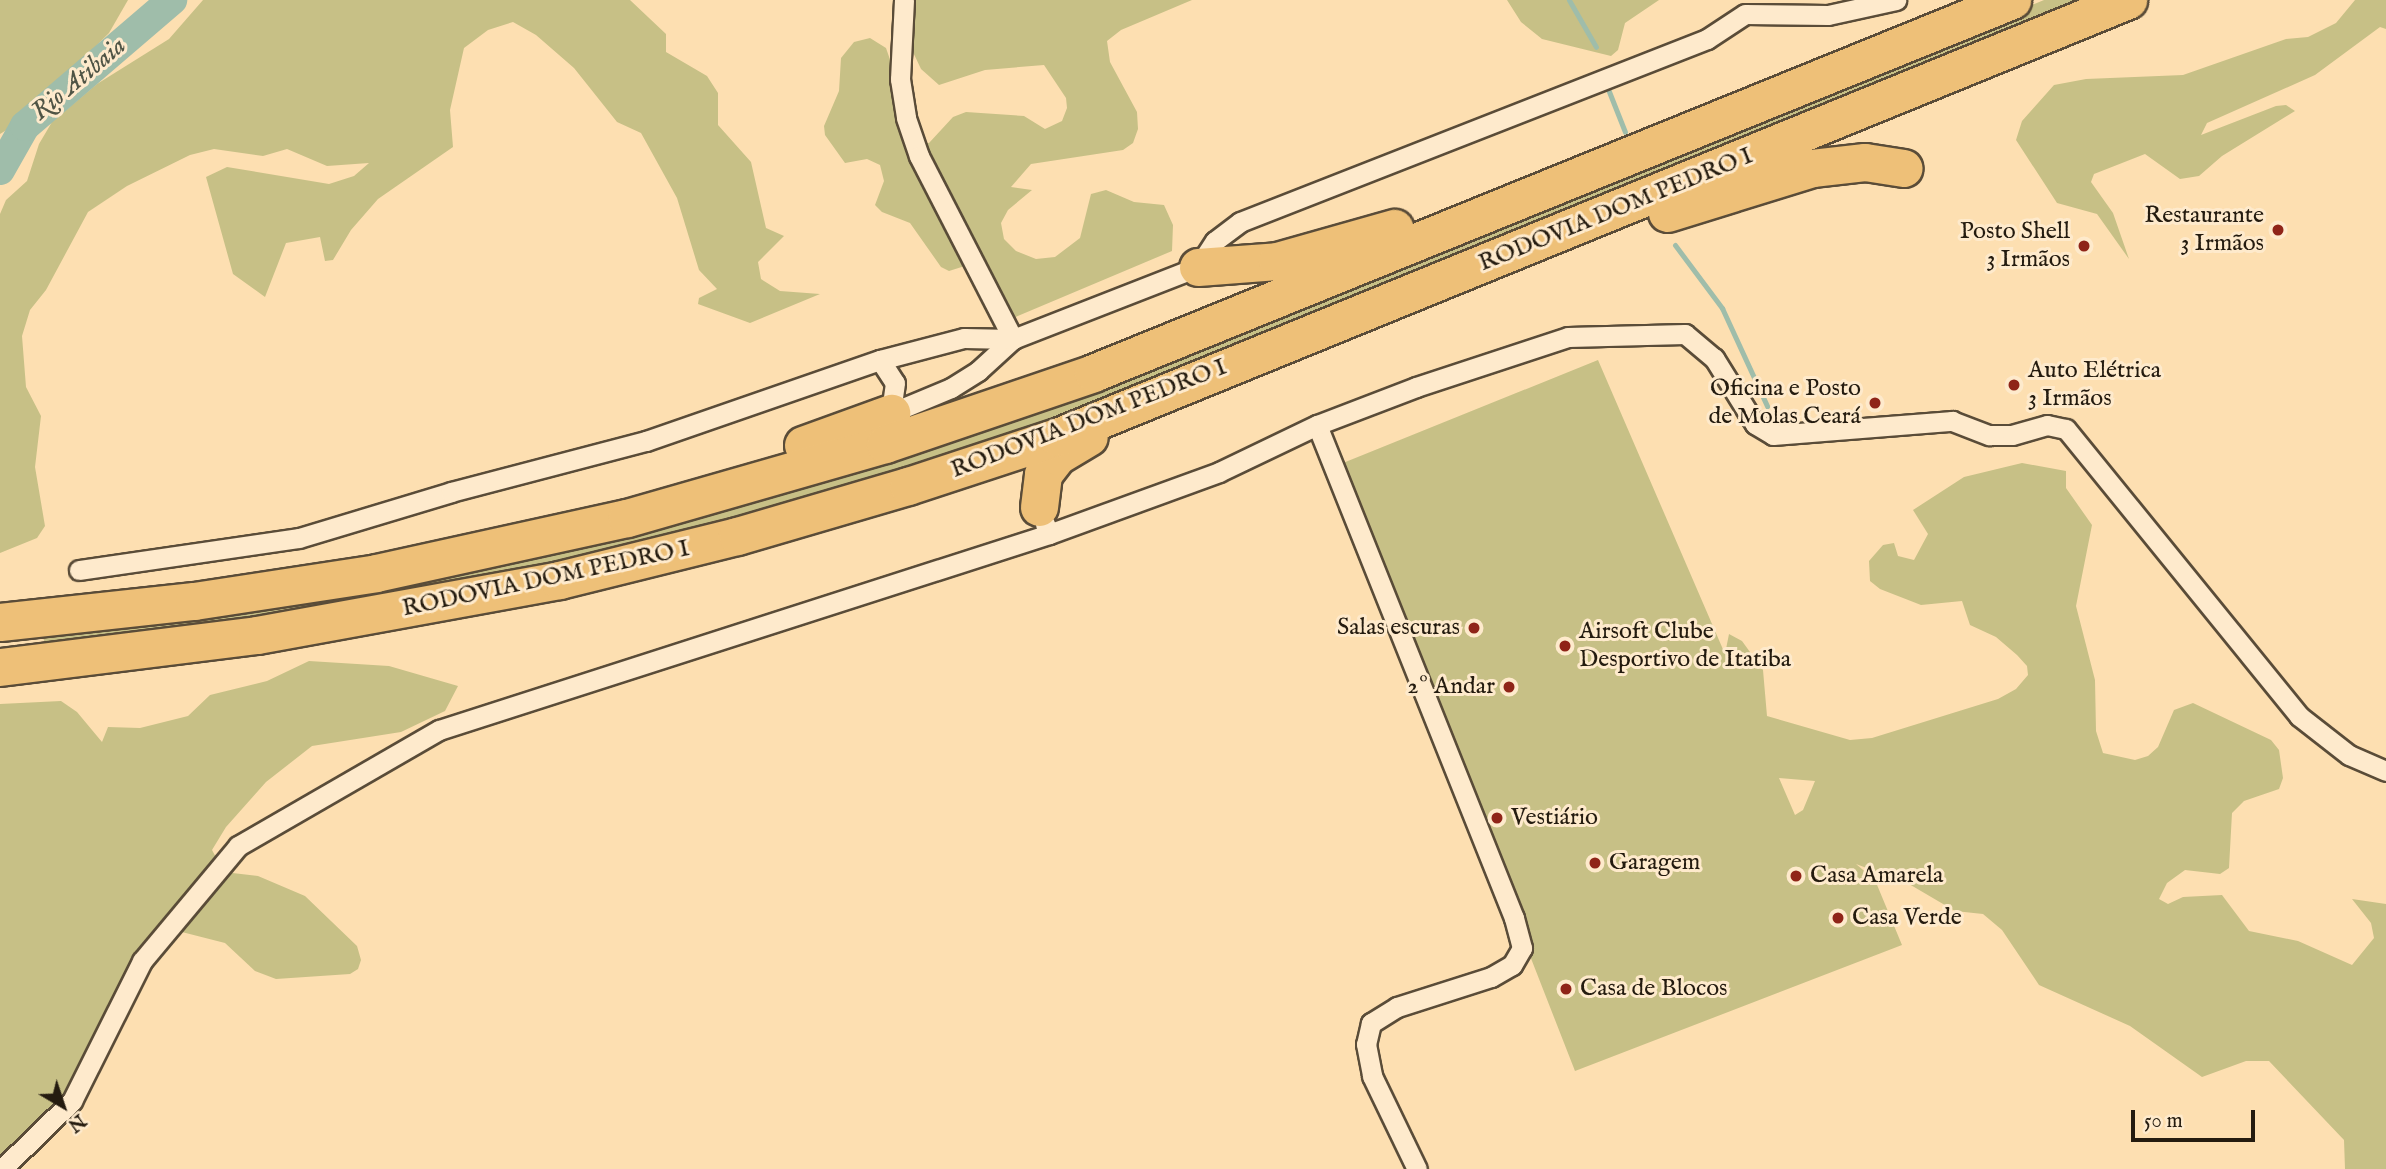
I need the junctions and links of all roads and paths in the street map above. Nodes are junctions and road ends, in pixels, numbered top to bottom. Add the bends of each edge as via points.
1 (904, 0) edge
2 (1896, 0) edge
3 (2012, 0) edge
4 (2129, 0) edge
5 (1653, 148) junction
6 (1904, 168) dead end
7 (1198, 267) junction
8 (1380, 307) junction
9 (1013, 339) junction
10 (880, 360) junction
11 (1171, 389) junction
12 (891, 413) junction
13 (1317, 425) junction
14 (908, 486) junction
15 (1044, 521) junction
16 (482, 551) junction
17 (79, 570) dead end
18 (0, 622) edge
19 (0, 667) edge
20 (2386, 771) edge
21 (2, 1169) edge
22 (1417, 1169) edge

1 - 9 street via 900,79 906,118 919,156
2 - 7 street via 1828,15 1745,14 1707,39 1240,222 1215,241
3 - 5 highway, RODOVIA DOM PEDRO I
4 - 8 highway, RODOVIA DOM PEDRO I
5 - 7 highway via 1319,251 1244,266
5 - 16 highway, RODOVIA DOM PEDRO I via 1010,404 732,490
6 - 8 highway via 1839,163 1777,177
7 - 9 street
8 - 11 highway, RODOVIA DOM PEDRO I
9 - 10 street via 964,338
9 - 12 street via 951,388
10 - 12 street via 895,383
10 - 17 street via 646,441 299,538
11 - 14 highway, RODOVIA DOM PEDRO I via 1057,437
11 - 15 highway via 1057,456 1043,474
12 - 16 highway
13 - 15 street via 1219,472
13 - 20 street via 1568,337 1655,332 1685,334 1714,358 1755,424 1773,435 1952,421 1989,435 2012,435 2057,425 2087,451 2299,716 2349,755
13 - 22 street via 1522,948 1512,965 1491,977 1398,1007 1371,1023 1366,1044 1373,1076
14 - 15 highway via 995,477 1014,482
14 - 19 highway, RODOVIA DOM PEDRO I via 737,536 559,580 271,632
15 - 21 street via 439,730 238,846 142,961 80,1090
16 - 18 highway, RODOVIA DOM PEDRO I via 292,586

